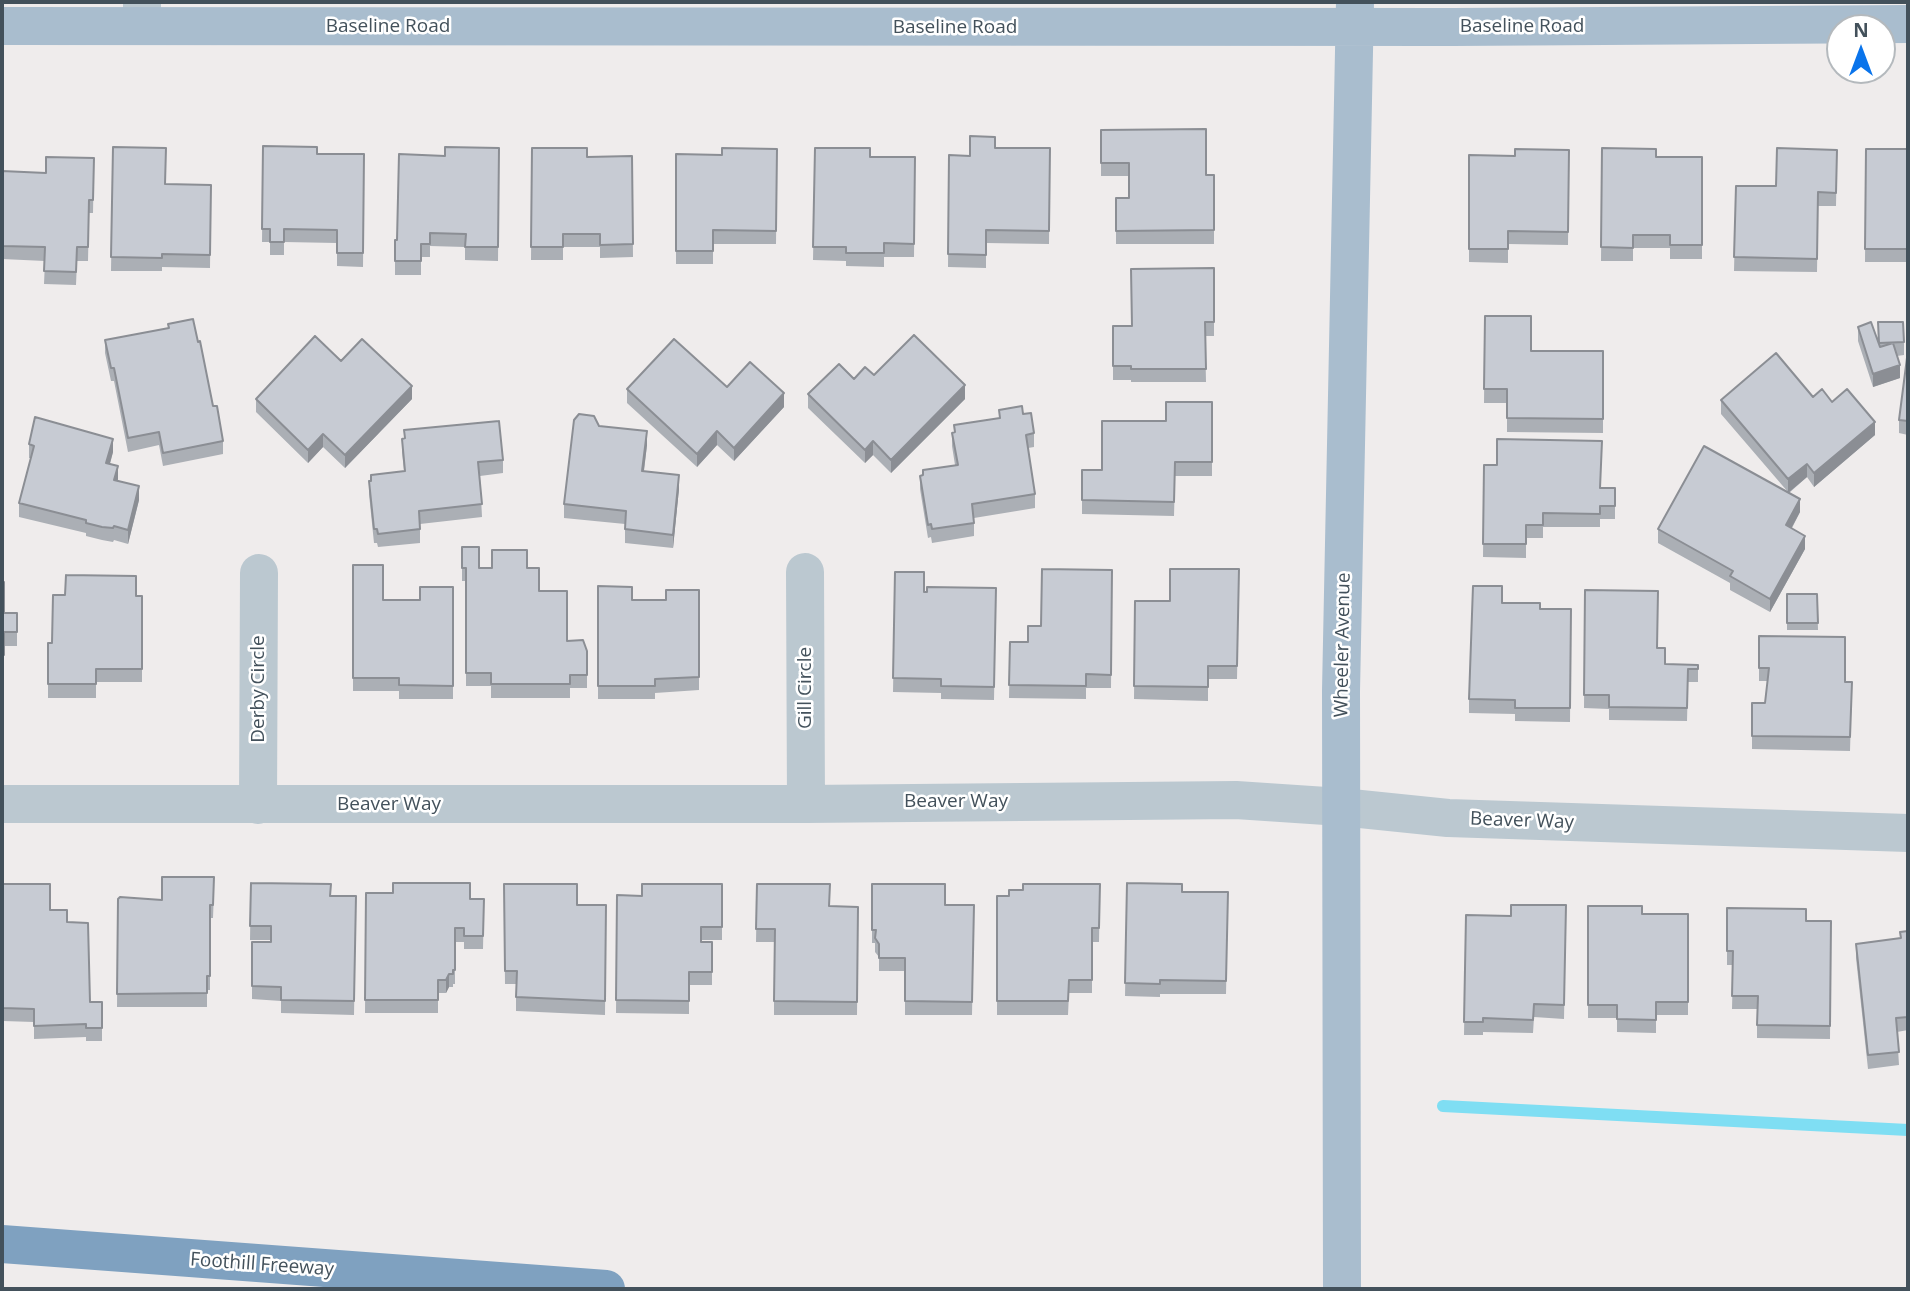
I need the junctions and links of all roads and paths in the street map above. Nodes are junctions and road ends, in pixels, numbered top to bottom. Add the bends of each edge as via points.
1 (142, 14) edge
2 (1355, 14) edge
3 (1826, 17) edge
4 (2, 26) edge
5 (805, 572) dead end
6 (259, 573) dead end
7 (2, 804) edge
8 (806, 804) junction
9 (258, 805) junction
10 (1342, 807) junction
11 (1908, 833) edge
12 (2, 1244) edge
13 (606, 1289) edge
14 (1342, 1289) edge

1 - 2 main road, Baseline Road
1 - 4 main road, Baseline Road
2 - 3 main road, Baseline Road
2 - 10 main road, Wheeler Avenue
5 - 8 street, Gill Circle
6 - 9 street, Derby Circle
7 - 9 street, Beaver Way
8 - 9 street, Beaver Way
8 - 10 street, Beaver Way via 1236,800
10 - 11 street, Beaver Way via 1448,818
10 - 14 main road, Wheeler Avenue
12 - 13 highway, Foothill Freeway

